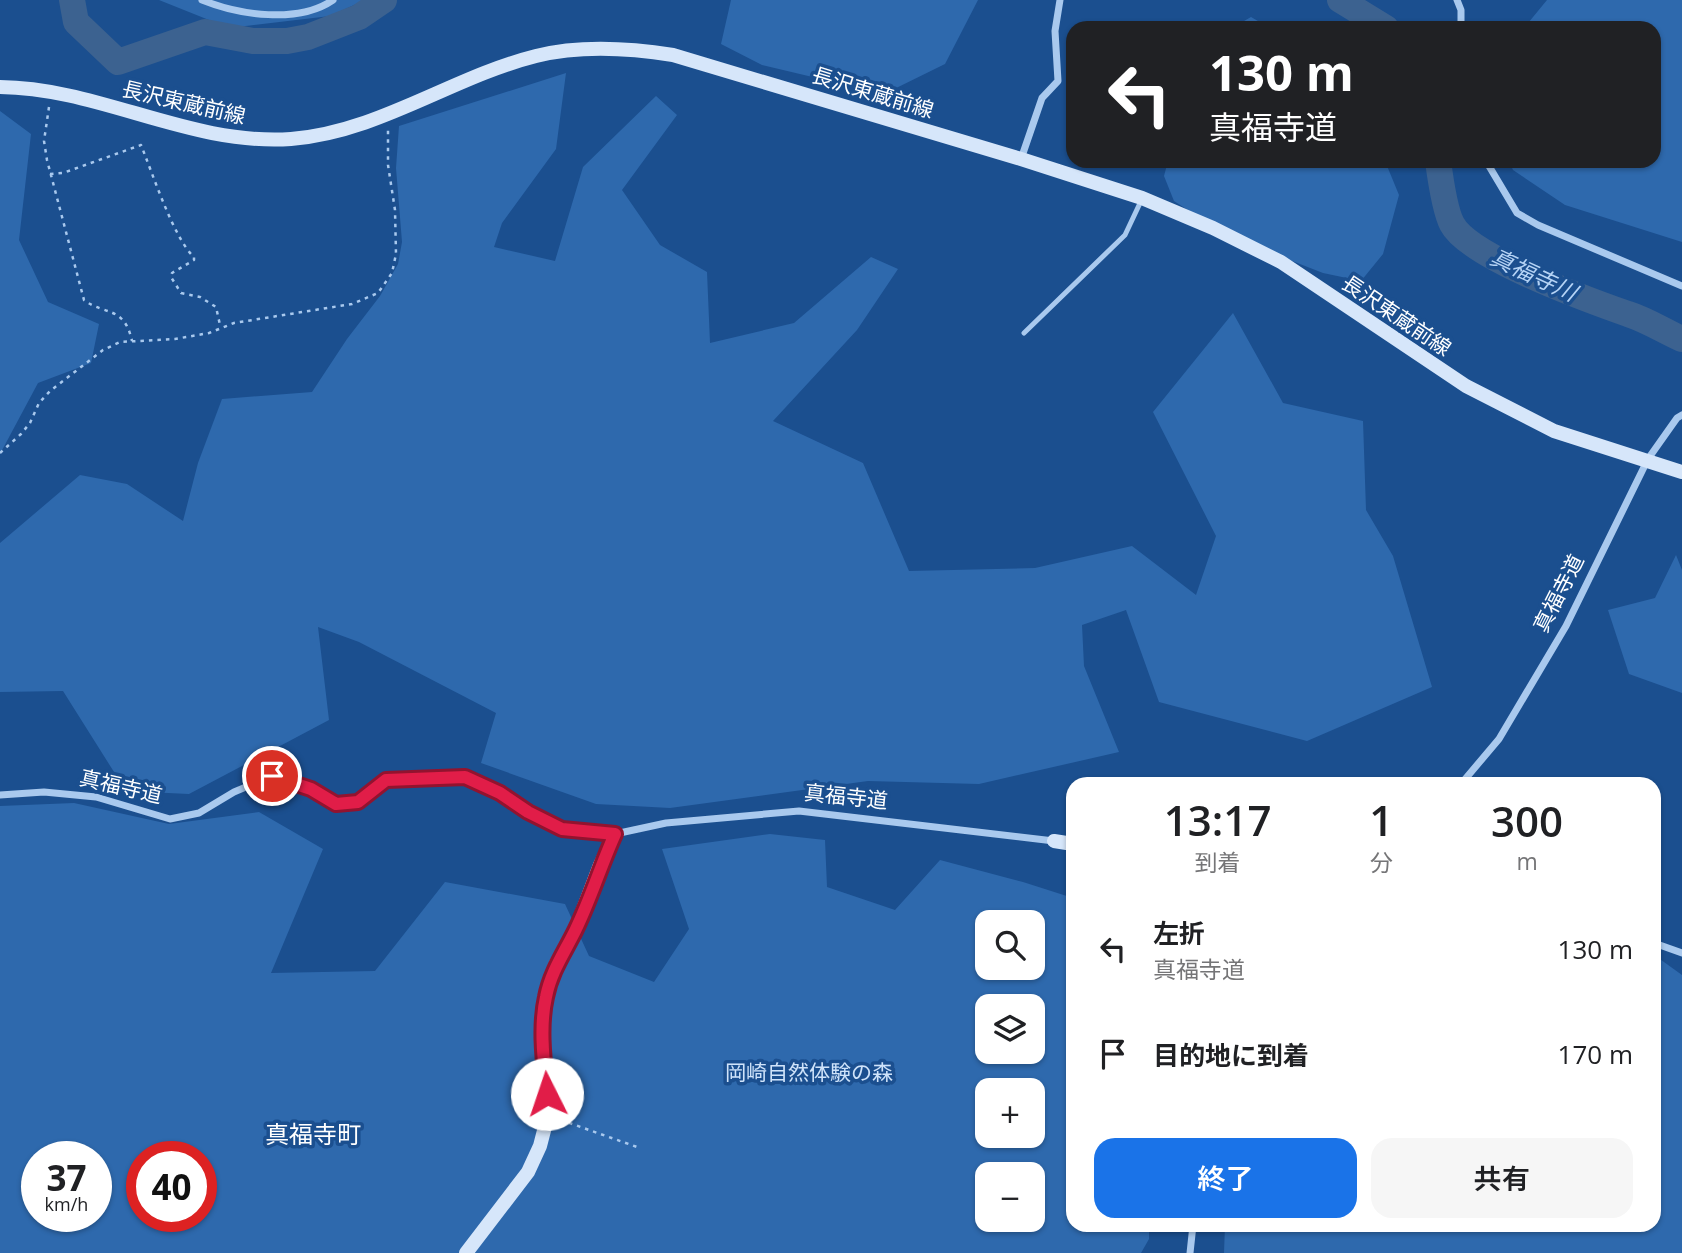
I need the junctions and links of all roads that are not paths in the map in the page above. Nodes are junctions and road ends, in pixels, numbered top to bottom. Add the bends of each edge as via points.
1 (202, 0) edge
2 (333, 0) edge
3 (1060, 0) edge
4 (1457, 0) edge
5 (1461, 21) edge
6 (0, 87) edge
7 (1021, 159) junction
8 (1490, 168) edge
9 (1142, 198) junction
10 (1682, 286) edge
11 (1024, 333) dead end
12 (1682, 415) edge
13 (1648, 459) junction
14 (1682, 471) edge
15 (1467, 777) edge
16 (0, 795) edge
17 (615, 834) junction
18 (1054, 841) joint
19 (1066, 843) edge
20 (1661, 946) edge
21 (1682, 953) edge
22 (1192, 1232) edge
23 (466, 1253) edge
24 (1190, 1253) edge

1 - 2 street via 249,14 294,14
3 - 7 street via 1055,31 1058,81 1042,98
4 - 5 street
6 - 7 main road, 長沢東蔵前線 via 51,91 208,134 261,140 346,130 537,56 584,50 650,51 709,64
7 - 9 main road, 長沢東蔵前線
8 - 10 street via 1517,212 1538,225
9 - 11 lane via 1125,235
9 - 13 main road, 長沢東蔵前線 via 1281,262 1466,386 1555,432
12 - 13 street, 真福寺道
13 - 14 main road, 長沢東蔵前線
13 - 15 street, 真福寺道 via 1566,626 1499,739
16 - 17 street, 真福寺道 via 44,792 96,797 170,819 199,813 272,776 311,789 336,804 358,802 386,780 465,777 562,829
17 - 18 street, 真福寺道 via 666,823 799,811
17 - 23 main road via 545,998 548,1115 540,1146 528,1172
18 - 19 main road, 真福寺道
20 - 21 street
22 - 24 street

